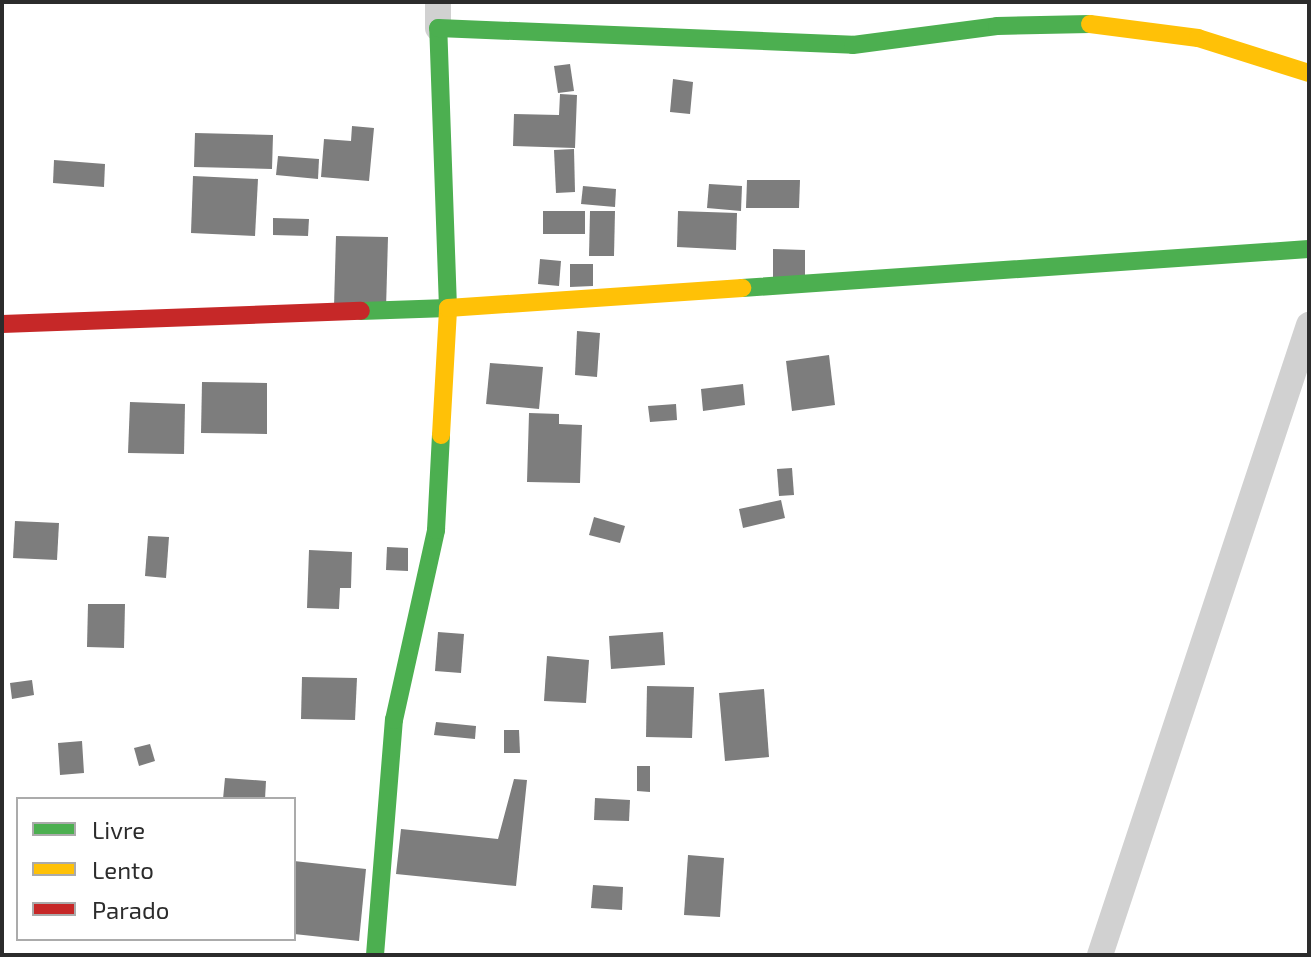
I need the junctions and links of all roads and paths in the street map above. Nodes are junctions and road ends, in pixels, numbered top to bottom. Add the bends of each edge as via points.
1 (438, 15) edge
2 (1309, 73) edge
3 (1309, 249) edge
4 (448, 308) junction
5 (2, 324) edge
6 (1309, 325) edge
7 (375, 955) edge
8 (1100, 955) edge

1 - 2 street via 853,45 997,26 1119,23 1198,38
1 - 4 street
3 - 4 street
4 - 5 street
4 - 7 street via 436,530 394,720
6 - 8 street

